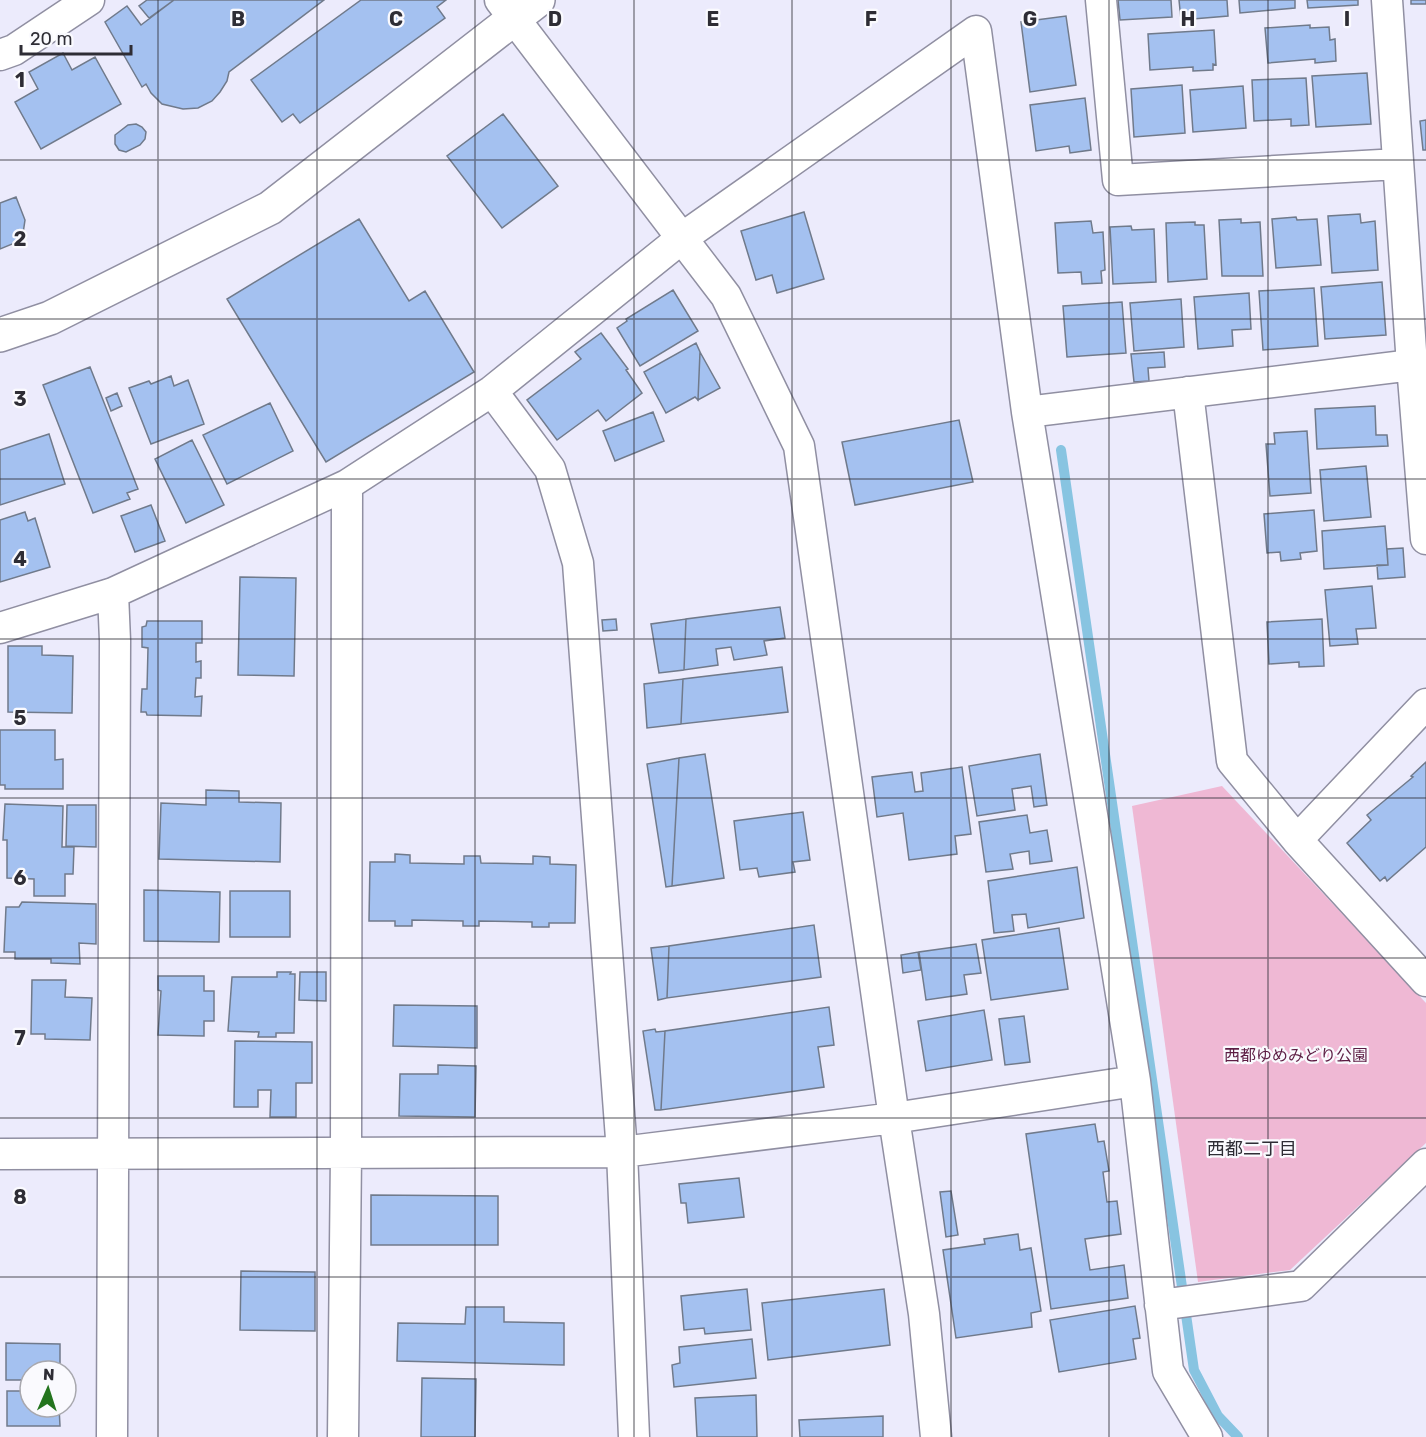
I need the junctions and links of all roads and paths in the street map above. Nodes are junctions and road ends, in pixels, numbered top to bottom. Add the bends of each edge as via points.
1 (89, 0) edge
2 (1101, 0) edge
3 (1387, 0) edge
4 (517, 6) edge
5 (0, 55) edge
6 (1398, 164) junction
7 (682, 238) junction
8 (0, 335) edge
9 (1412, 365) junction
10 (492, 391) junction
11 (1188, 392) junction
12 (1027, 412) junction
13 (347, 485) junction
14 (1426, 539) edge
15 (113, 593) junction
16 (0, 628) edge
17 (1426, 704) edge
18 (1296, 840) junction
19 (1426, 981) edge
20 (1135, 1080) junction
21 (894, 1118) junction
22 (622, 1152) junction
23 (0, 1154) edge
24 (113, 1154) junction
25 (345, 1154) junction
26 (1426, 1164) edge
27 (1166, 1305) junction
28 (112, 1437) edge
29 (343, 1437) edge
30 (634, 1437) edge
31 (936, 1437) edge
32 (1207, 1437) edge

1 - 5 street via 14,50
2 - 6 street via 1118,180
3 - 6 street
4 - 7 street
4 - 8 street via 270,208 50,318
6 - 9 street
7 - 10 street
7 - 12 street via 976,31
7 - 21 street via 726,296 799,446
9 - 11 street
9 - 14 street
10 - 13 street
10 - 22 street via 550,469 578,563
11 - 12 street
11 - 18 street via 1232,761
12 - 20 street
13 - 15 street
13 - 25 street
15 - 16 street
15 - 24 street
17 - 18 street
18 - 19 street
20 - 21 street
20 - 27 street
21 - 22 street
21 - 31 street via 924,1314
22 - 25 street
22 - 30 street
23 - 24 street
24 - 25 street
24 - 28 street
25 - 29 street
26 - 27 street via 1301,1286
27 - 32 street via 1168,1371

